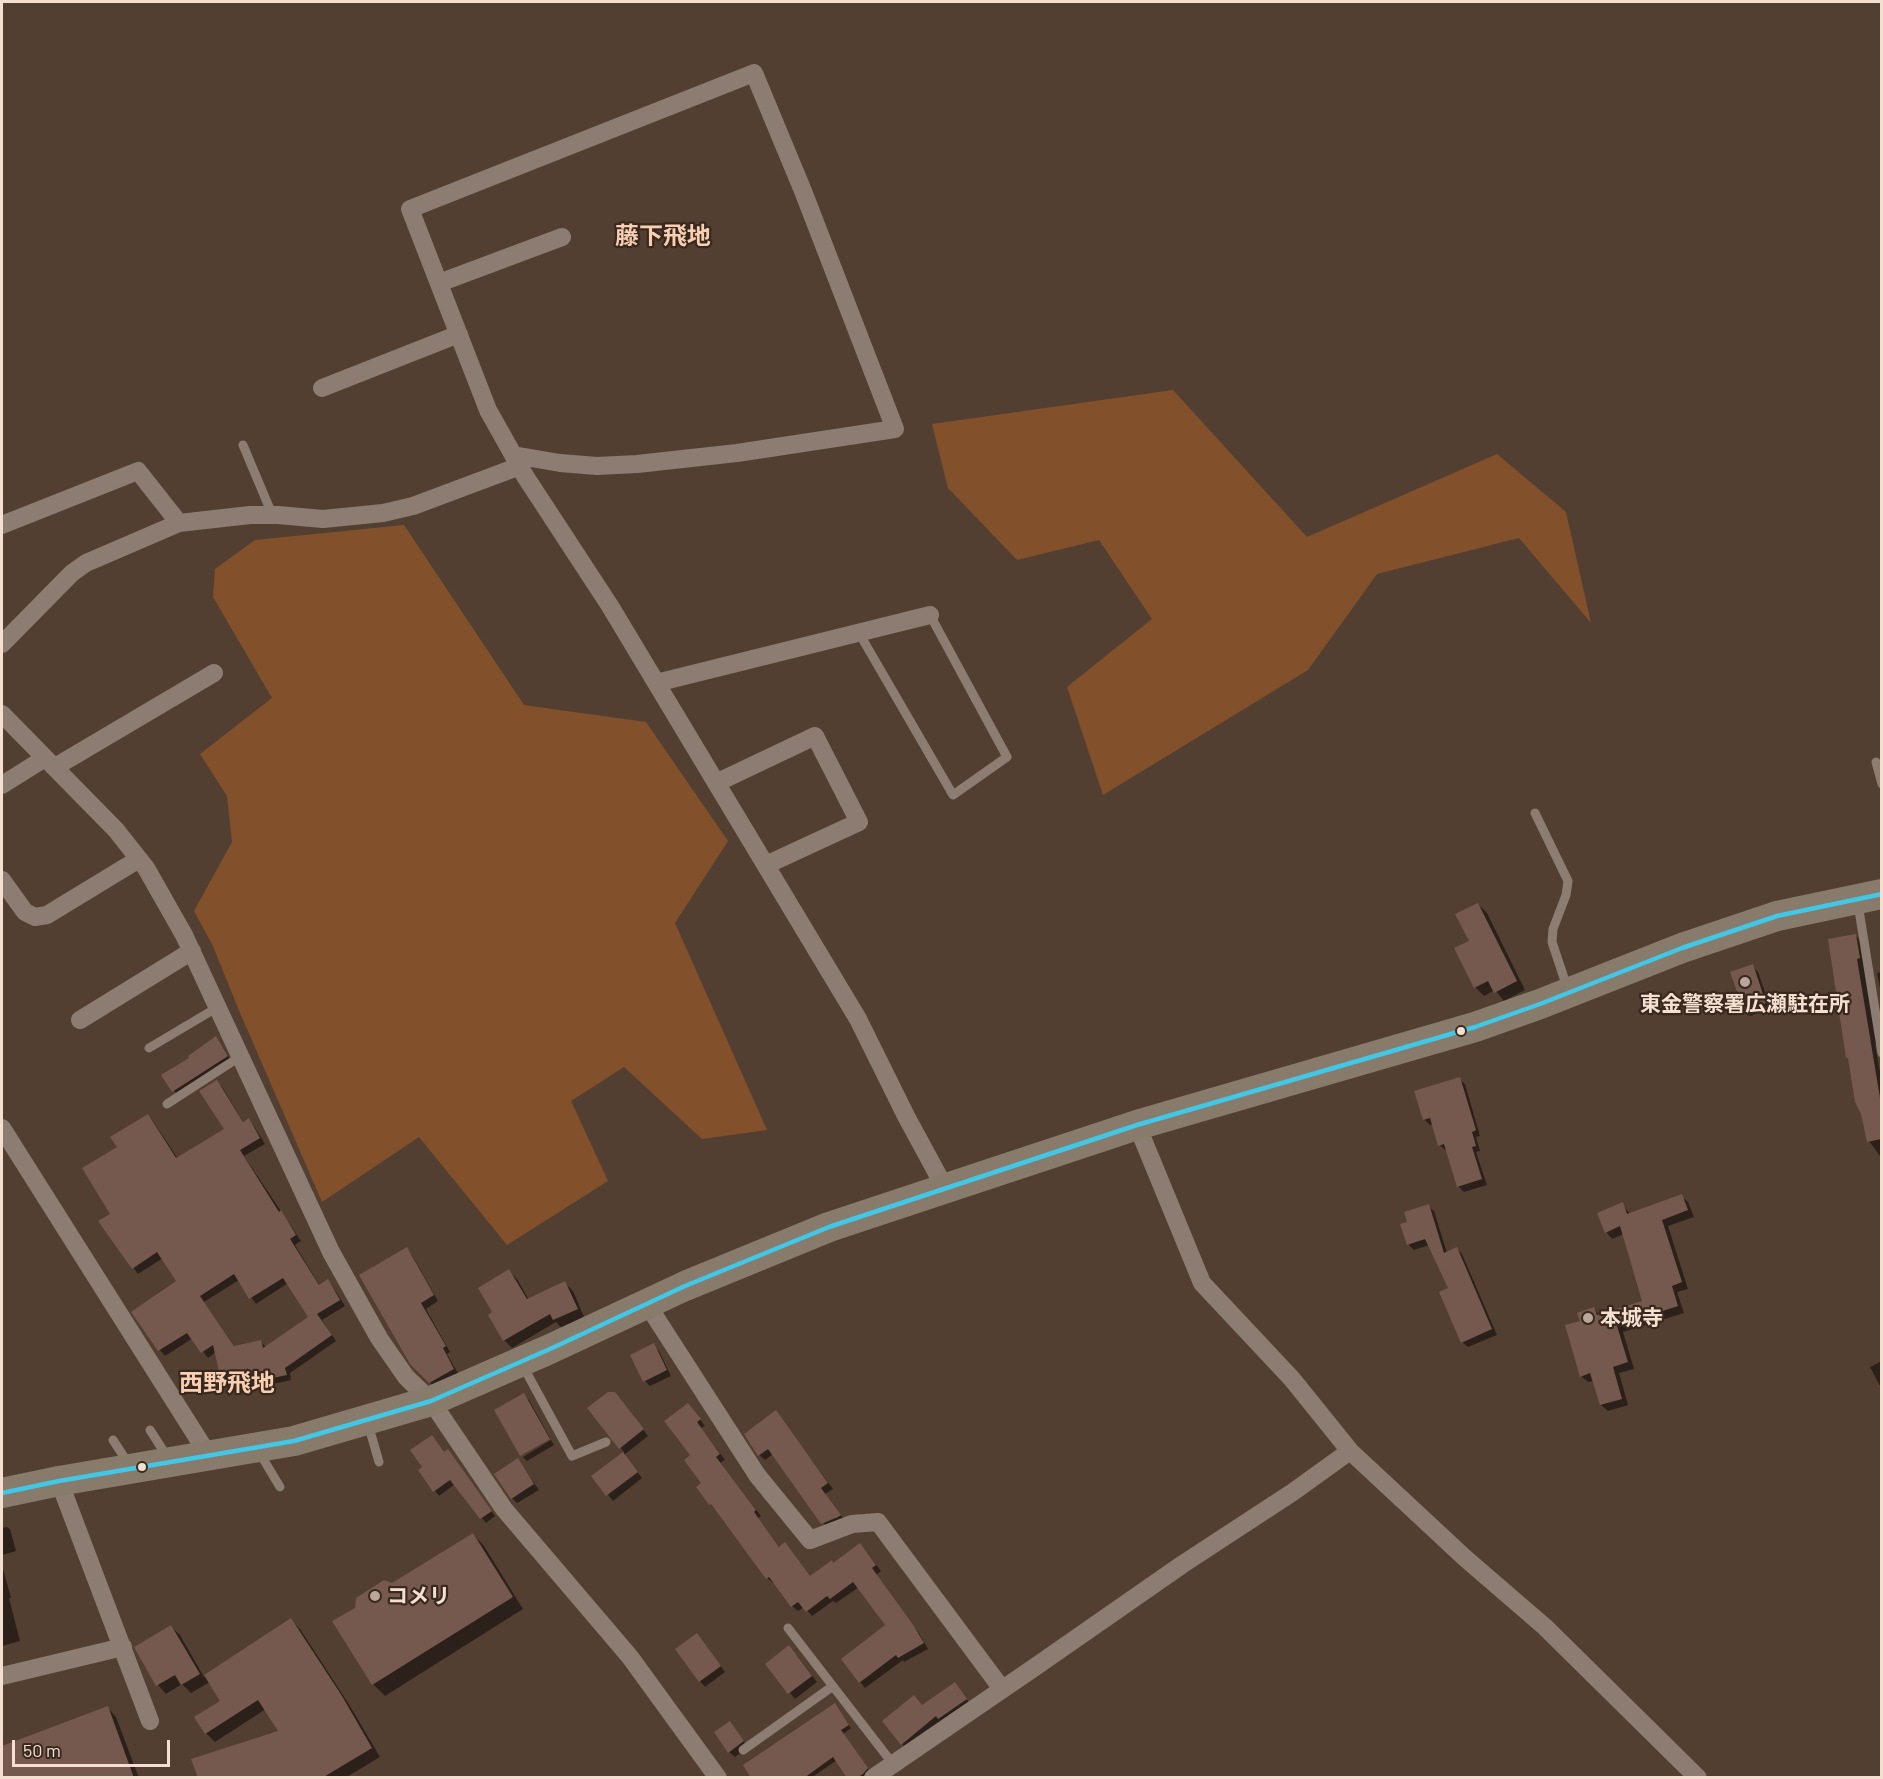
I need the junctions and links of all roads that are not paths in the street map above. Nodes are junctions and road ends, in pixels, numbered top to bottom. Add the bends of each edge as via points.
1 (562, 237) dead end
2 (439, 283) junction
3 (459, 334) junction
4 (322, 388) dead end
5 (243, 445) dead end
6 (516, 461) junction
7 (272, 514) junction
8 (179, 523) junction
9 (2, 525) edge
10 (930, 615) joint
11 (859, 633) junction
12 (2, 644) edge
13 (214, 673) dead end
14 (656, 683) junction
15 (2, 714) edge
16 (1876, 762) dead end
17 (50, 763) junction
18 (717, 783) junction
19 (1881, 784) edge
20 (2, 785) edge
21 (1535, 813) dead end
22 (139, 859) junction
23 (766, 866) junction
24 (2, 880) edge
25 (1869, 897) edge
26 (192, 951) junction
27 (1569, 993) junction
28 (218, 1007) junction
29 (80, 1020) dead end
30 (149, 1048) dead end
31 (1881, 1053) edge
32 (241, 1056) junction
33 (167, 1104) dead end
34 (1137, 1125) junction
35 (2, 1128) edge
36 (945, 1188) junction
37 (647, 1304) junction
38 (520, 1362) junction
39 (431, 1401) junction
40 (366, 1420) junction
41 (150, 1430) dead end
42 (113, 1440) dead end
43 (606, 1442) dead end
44 (257, 1448) junction
45 (1350, 1451) junction
46 (209, 1456) junction
47 (171, 1462) junction
48 (379, 1462) dead end
49 (132, 1470) junction
50 (59, 1481) junction
51 (280, 1487) dead end
52 (2, 1493) edge
53 (788, 1628) dead end
54 (123, 1647) junction
55 (2, 1676) edge
56 (833, 1686) junction
57 (1002, 1689) junction
58 (150, 1722) dead end
59 (743, 1750) dead end
60 (893, 1764) junction
61 (718, 1778) edge
62 (873, 1778) edge
63 (1698, 1778) edge

1 - 2 street
2 - 3 street
2 - 6 street via 410,209 754,73 895,429 637,464
3 - 4 street
3 - 6 street via 488,410
5 - 7 lane
6 - 7 street via 413,506 383,513 323,519
6 - 14 street
7 - 8 street
8 - 9 street via 138,471
8 - 12 street via 86,563
10 - 11 street
10 - 11 lane via 1007,757 953,795
11 - 14 street
13 - 17 street
14 - 18 street
15 - 17 street
16 - 19 lane
17 - 20 street
17 - 22 street
18 - 23 street
18 - 23 street via 815,736 859,822
21 - 27 lane via 1568,881 1552,942
22 - 24 street via 47,915 35,917 24,912
22 - 26 street
23 - 36 street via 858,1018
25 - 27 main road via 1767,920 1682,948
25 - 31 lane
26 - 28 street
26 - 29 street
27 - 34 main road via 1475,1027
28 - 30 lane
28 - 32 street
32 - 33 lane
32 - 39 street via 331,1252 379,1338 406,1377
34 - 36 main road
34 - 45 street via 1202,1283 1292,1379
35 - 46 street
36 - 37 main road via 829,1227
37 - 38 main road
37 - 57 street via 757,1475 810,1540 852,1524 878,1522
38 - 39 main road
38 - 43 lane via 572,1456
39 - 40 main road
39 - 61 street via 504,1509 630,1657
40 - 44 main road
40 - 48 lane
41 - 47 lane
42 - 49 lane
44 - 46 main road
44 - 51 lane
45 - 57 street
45 - 63 street via 1545,1627
46 - 47 main road
47 - 49 main road
49 - 50 main road
50 - 52 main road
50 - 54 street
53 - 56 lane
54 - 55 street
54 - 58 street
56 - 59 lane
56 - 60 lane
57 - 60 street
60 - 62 street

